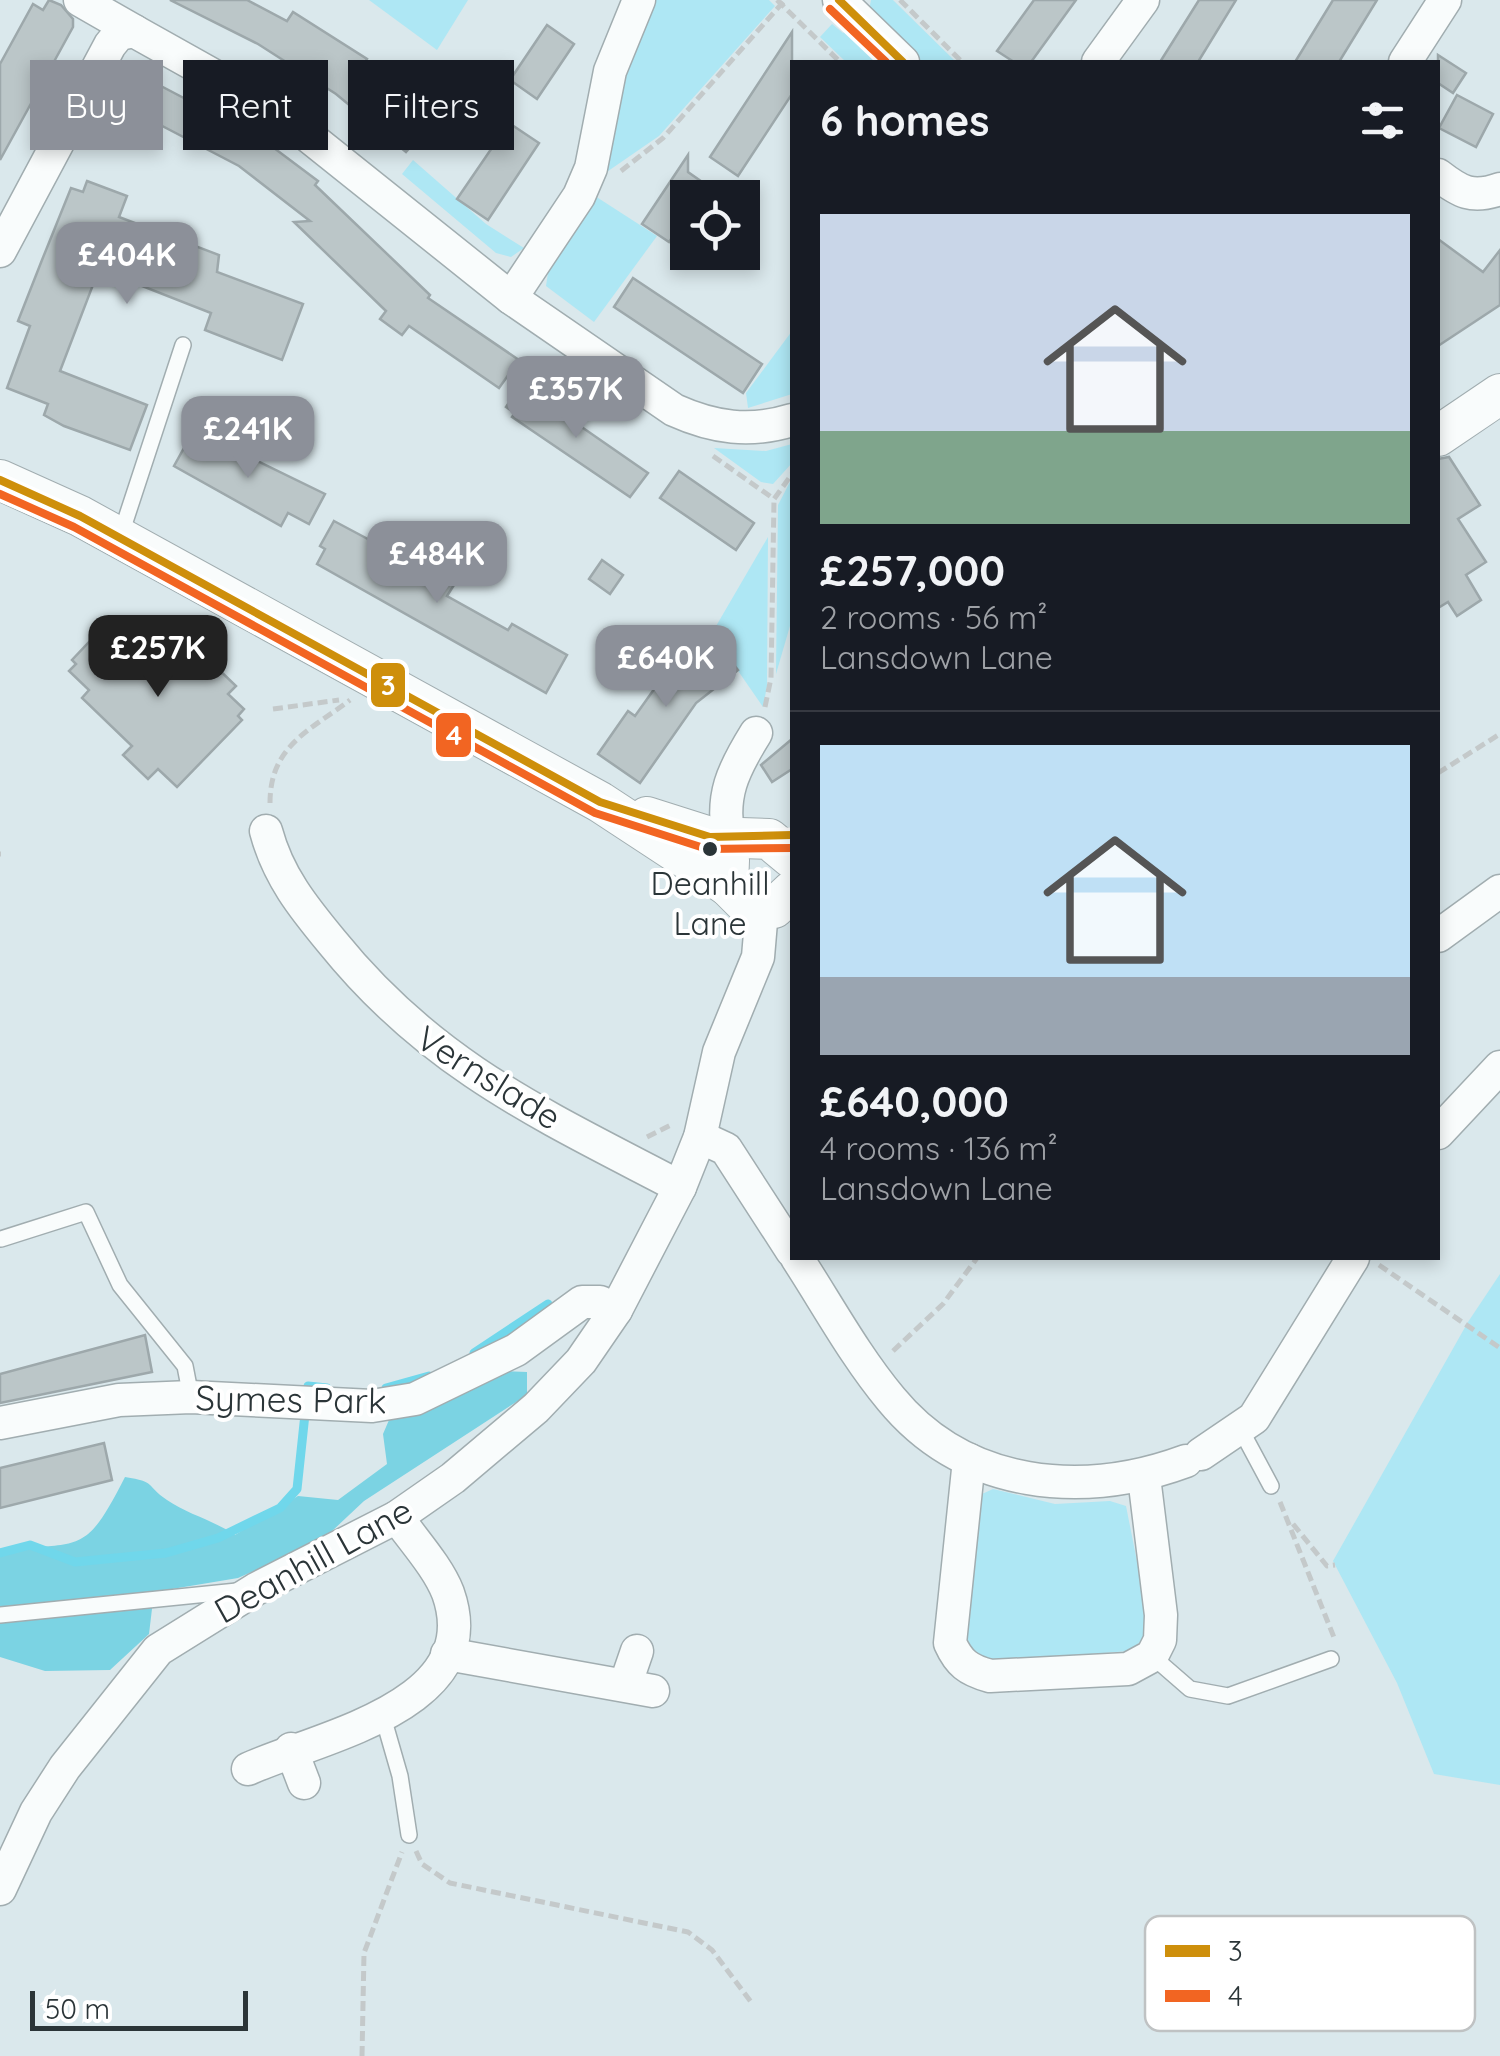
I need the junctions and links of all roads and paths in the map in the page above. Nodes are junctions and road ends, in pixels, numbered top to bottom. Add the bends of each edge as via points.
1 (80, 0) edge
2 (639, 0) edge
3 (838, 0) edge
4 (900, 0) edge
5 (1143, 0) edge
6 (1446, 0) edge
7 (781, 1) edge
8 (134, 31) junction
9 (838, 60) edge
10 (901, 60) edge
11 (960, 60) edge
12 (1099, 60) edge
13 (1406, 60) edge
14 (1440, 177) edge
15 (1500, 189) edge
16 (580, 196) junction
17 (0, 251) edge
18 (512, 298) junction
19 (182, 345) dead end
20 (1500, 394) edge
21 (674, 410) junction
22 (790, 420) edge
23 (1440, 435) edge
24 (790, 477) edge
25 (0, 480) edge
26 (774, 499) junction
27 (120, 538) junction
28 (359, 690) dead end
29 (353, 698) junction
30 (273, 709) dead end
31 (756, 733) joint
32 (1500, 734) edge
33 (1440, 771) edge
34 (600, 802) junction
35 (268, 839) joint
36 (767, 842) edge
37 (728, 886) junction
38 (1500, 891) edge
39 (777, 900) edge
40 (1440, 935) edge
41 (1500, 1066) edge
42 (703, 1122) junction
43 (1440, 1132) edge
44 (615, 1153) junction
45 (680, 1187) junction
46 (1, 1239) edge
47 (790, 1248) edge
48 (798, 1260) edge
49 (975, 1260) edge
50 (1352, 1260) edge
51 (1371, 1260) edge
52 (616, 1310) junction
53 (1500, 1348) edge
54 (869, 1368) junction
55 (191, 1398) junction
56 (0, 1423) edge
57 (1241, 1430) junction
58 (969, 1460) junction
59 (1144, 1477) junction
60 (1271, 1486) joint
61 (397, 1517) junction
62 (1288, 1518) junction
63 (1335, 1565) dead end
64 (256, 1589) junction
65 (0, 1615) edge
66 (637, 1652) dead end
67 (447, 1654) junction
68 (1152, 1656) junction
69 (1331, 1659) joint
70 (383, 1717) junction
71 (291, 1749) junction
72 (248, 1769) dead end
73 (304, 1783) dead end
74 (409, 1835) junction
75 (0, 1890) edge
76 (751, 2002) dead end
77 (362, 2056) edge

1 - 8 street
2 - 16 street via 610,71
3 - 10 street
4 - 11 path
5 - 12 street
6 - 13 street
7 - 9 path
7 - 16 path via 663,138
8 - 17 street via 110,45
8 - 18 street via 277,111
14 - 15 street via 1462,194
16 - 18 street
18 - 21 street
19 - 27 lane
20 - 23 street
21 - 22 street via 738,429
21 - 26 path via 686,437
24 - 26 path
25 - 27 street
26 - 31 path via 770,678
27 - 34 street
28 - 29 path
29 - 30 path
29 - 35 path via 275,764 270,802 276,822
31 - 36 street via 723,801
32 - 33 path
34 - 36 street
34 - 37 street
35 - 44 street, Vernslade via 287,887 370,990 414,1032 474,1076
36 - 37 street via 742,844 728,862
37 - 39 street via 739,902
38 - 40 street
39 - 42 street, Deanhill Lane via 719,1052
41 - 43 street
42 - 44 path
42 - 45 street, Deanhill Lane
42 - 47 street
44 - 45 street, Vernslade
45 - 52 street, Deanhill Lane
46 - 55 lane via 86,1212 120,1285 185,1366
48 - 54 street
49 - 54 path via 910,1338
50 - 57 street via 1290,1364
51 - 53 path
52 - 55 street, Symes Park via 582,1302 516,1350 415,1398 320,1406
52 - 61 street, Deanhill Lane via 581,1361 536,1408
54 - 58 street via 914,1424
55 - 56 street, Symes Park via 119,1400
57 - 59 street
57 - 60 lane
58 - 59 street via 1058,1484
58 - 68 street via 950,1621 957,1659 990,1676 1128,1668
59 - 68 street via 1162,1615
60 - 62 path
61 - 64 street, Deanhill Lane
61 - 67 street via 447,1590 453,1618
62 - 63 path via 1327,1566
62 - 69 path via 1340,1655
64 - 65 lane
64 - 75 street, Deanhill Lane via 158,1650 64,1768
66 - 67 street via 639,1687
67 - 70 street via 430,1683
68 - 69 lane via 1190,1688 1228,1696
70 - 71 street
70 - 74 lane
71 - 72 street
71 - 73 street
74 - 76 path via 422,1864 450,1883 688,1932 712,1950
74 - 77 path via 364,1953

